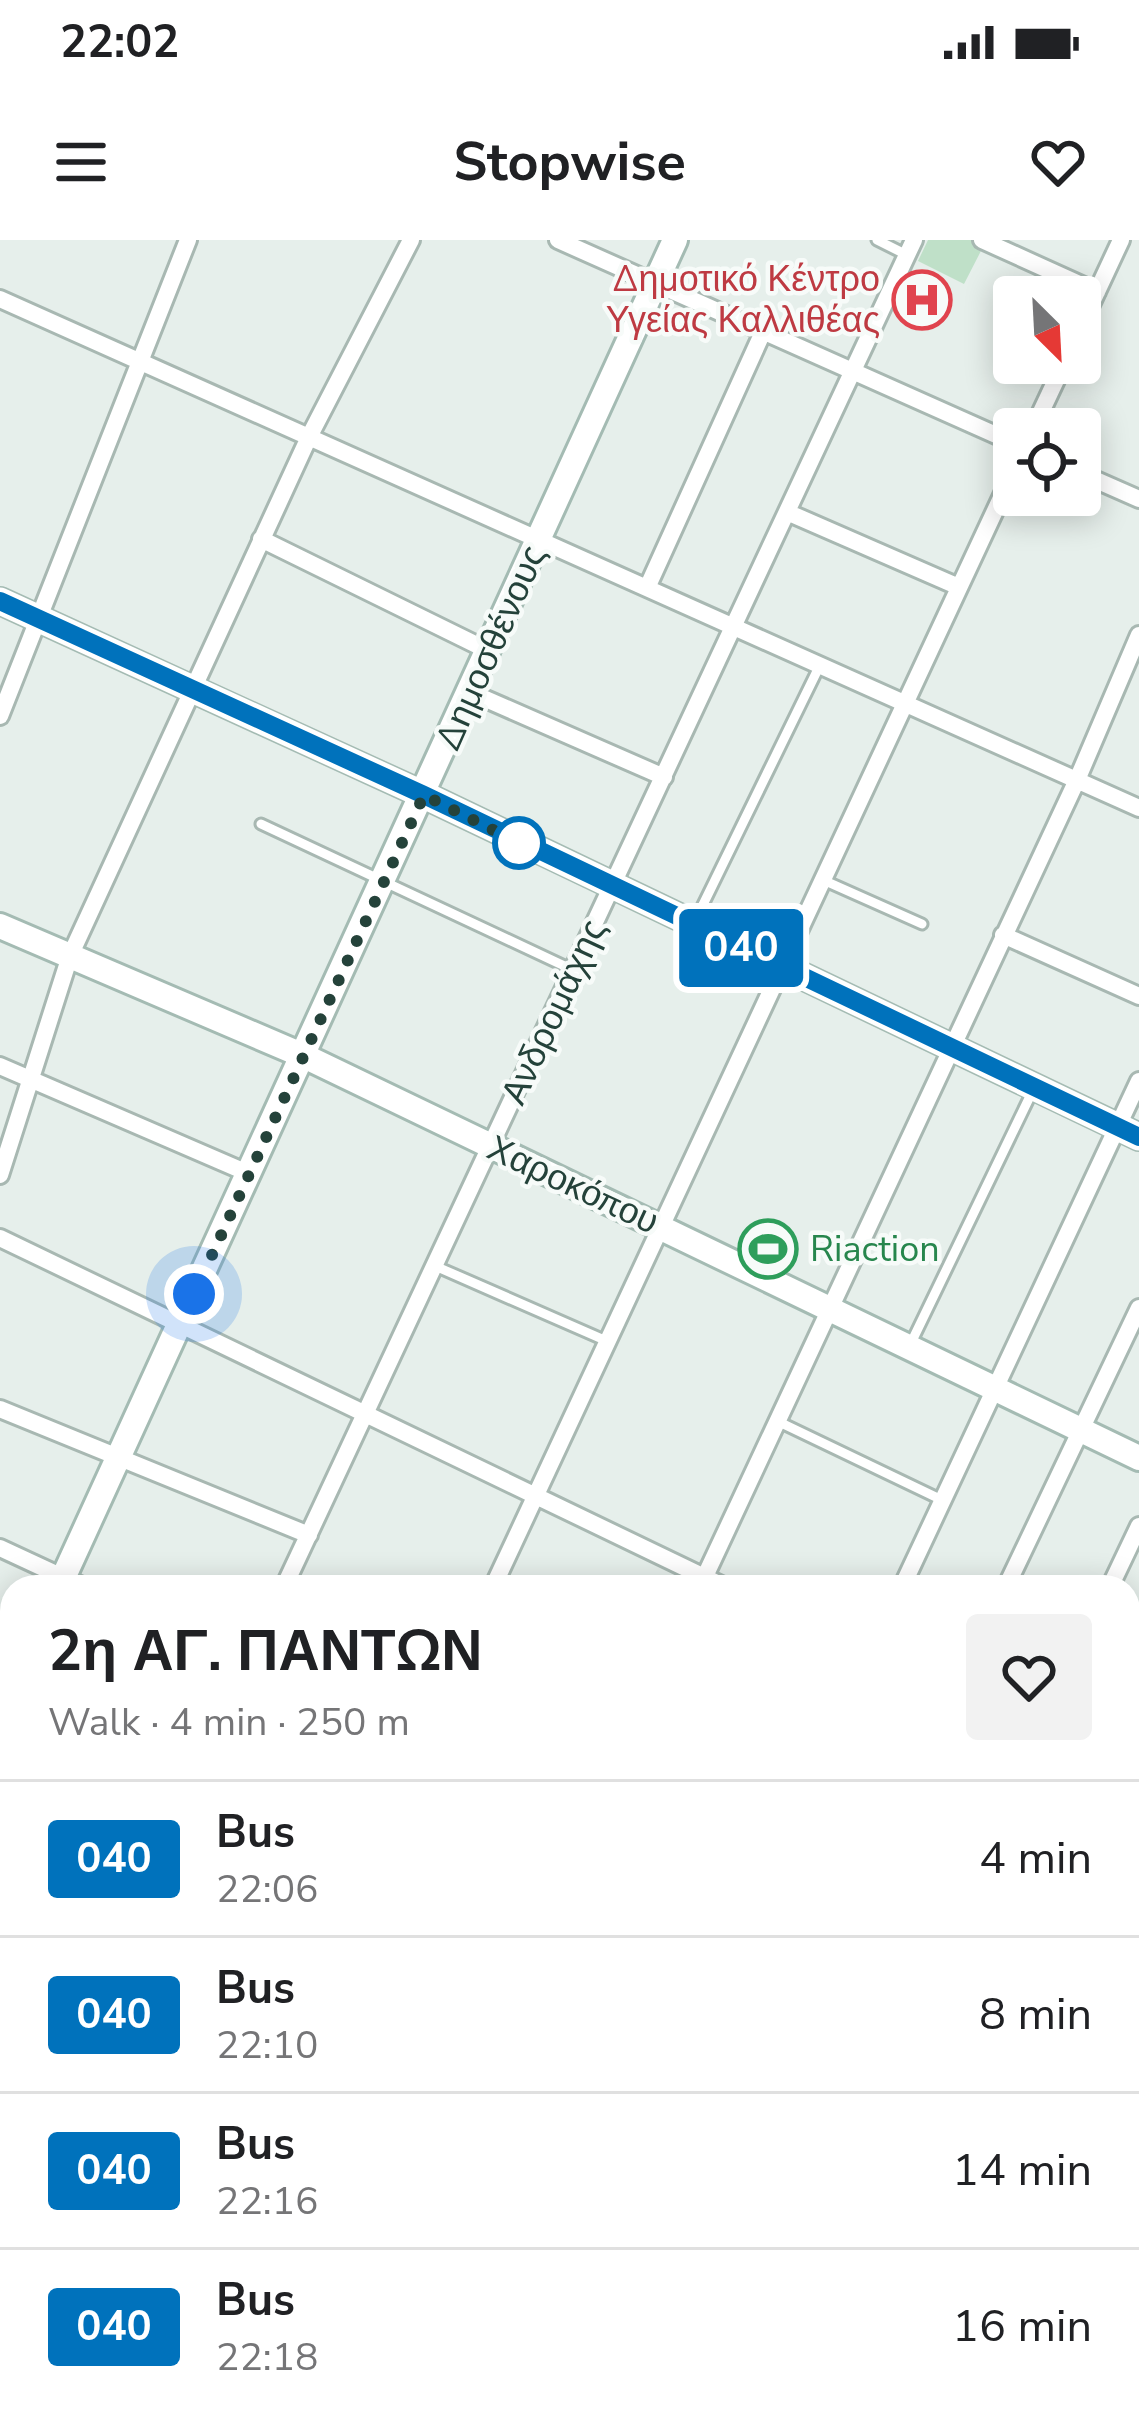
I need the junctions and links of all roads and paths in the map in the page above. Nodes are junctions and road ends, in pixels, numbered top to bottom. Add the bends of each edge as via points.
1 (188, 240) edge
2 (411, 240) edge
3 (558, 240) edge
4 (675, 240) edge
5 (877, 240) edge
6 (982, 240) edge
7 (1120, 240) edge
8 (911, 248) edge
9 (1062, 276) edge
10 (655, 283) junction
11 (1101, 283) edge
12 (0, 299) edge
13 (763, 332) junction
14 (137, 360) junction
15 (852, 371) junction
16 (993, 434) edge
17 (309, 437) junction
18 (1101, 482) edge
19 (1139, 499) edge
20 (789, 513) junction
21 (993, 514) edge
22 (261, 539) junction
23 (540, 540) junction
24 (958, 587) junction
25 (647, 588) junction
26 (0, 601) edge
27 (37, 618) junction
28 (735, 627) junction
29 (1138, 640) edge
30 (491, 652) junction
31 (820, 665) junction
32 (192, 691) junction
33 (472, 693) junction
34 (906, 704) junction
35 (0, 716) edge
36 (664, 777) junction
37 (1077, 780) junction
38 (424, 795) junction
39 (1139, 808) edge
40 (261, 824) dead end
41 (824, 880) junction
42 (385, 882) junction
43 (613, 888) junction
44 (922, 924) dead end
45 (694, 925) junction
46 (0, 926) edge
47 (1004, 935) junction
48 (70, 956) junction
49 (784, 969) junction
50 (573, 970) junction
51 (1139, 996) edge
52 (950, 1048) junction
53 (304, 1056) junction
54 (0, 1066) edge
55 (31, 1080) junction
56 (1139, 1081) edge
57 (1034, 1088) junction
58 (1128, 1132) edge
59 (491, 1147) junction
60 (250, 1174) junction
61 (0, 1175) edge
62 (663, 1227) junction
63 (0, 1238) edge
64 (435, 1266) junction
65 (827, 1308) junction
66 (1139, 1308) edge
67 (181, 1323) junction
68 (608, 1342) junction
69 (909, 1348) junction
70 (994, 1389) junction
71 (0, 1409) edge
72 (365, 1415) junction
73 (775, 1420) junction
74 (1081, 1431) junction
75 (120, 1456) junction
76 (1139, 1458) edge
77 (536, 1495) junction
78 (942, 1500) junction
79 (1139, 1526) edge
80 (309, 1535) junction
81 (0, 1548) edge
82 (50, 1575) edge
83 (72, 1575) edge
84 (290, 1575) edge
85 (499, 1575) edge
86 (689, 1575) edge
87 (705, 1575) edge
88 (908, 1575) edge
89 (1012, 1575) edge
90 (1116, 1575) edge

1 - 14 street
2 - 17 street
3 - 10 street
4 - 10 street, Δημοσθένους
5 - 8 lane
6 - 9 street
7 - 11 street
8 - 15 street, Ανδρομάχης
10 - 13 street
10 - 23 street, Δημοσθένους
12 - 14 street
13 - 15 street
13 - 25 street
14 - 17 street
14 - 27 street
15 - 16 street
15 - 20 street, Ανδρομάχης
17 - 22 street
17 - 23 street
18 - 19 street
20 - 24 street
20 - 28 street, Ανδρομάχης
21 - 24 street
22 - 30 street
22 - 32 street
23 - 25 street
23 - 30 street, Δημοσθένους
24 - 34 street
25 - 28 street
26 - 27 street
27 - 32 street
27 - 35 street
28 - 31 street
28 - 36 street, Ανδρομάχης
29 - 37 street
30 - 33 street, Δημοσθένους
31 - 34 street
31 - 45 lane
32 - 38 street
32 - 48 street
33 - 36 street
33 - 38 street, Δημοσθένους
34 - 37 street
34 - 41 street
36 - 43 street, Ανδρομάχης
37 - 39 street
37 - 47 street
38 - 42 street, Δημοσθένους
38 - 43 street
40 - 42 lane
41 - 44 lane
41 - 49 street
42 - 50 lane
42 - 53 street, Δημοσθένους
43 - 45 street
43 - 50 street, Ανδρομάχης
45 - 49 street
46 - 48 street, Χαροκόπου
47 - 51 street
47 - 52 street
48 - 53 street, Χαροκόπου
48 - 55 street
49 - 52 street
49 - 62 street
50 - 59 street, Ανδρομάχης
52 - 57 street
52 - 65 street
53 - 59 street, Χαροκόπου
53 - 60 street, Δημοσθένους
54 - 55 street
55 - 60 street
55 - 61 street
56 - 58 street
57 - 58 street
57 - 69 lane
58 - 70 street
59 - 62 street, Χαροκόπου
59 - 64 street, Ανδρομάχης
60 - 67 street, Δημοσθένους
62 - 65 street, Χαροκόπου
62 - 68 street
63 - 67 street
64 - 68 lane
64 - 72 street, Ανδρομάχης
65 - 69 street, Χαροκόπου
65 - 73 street
66 - 74 street
67 - 72 street
67 - 75 street, Δημοσθένους
68 - 77 street
69 - 70 street, Χαροκόπου
70 - 74 street, Χαροκόπου
70 - 78 street
71 - 75 street
72 - 77 street
72 - 80 street, Ανδρομάχης
73 - 78 lane
73 - 87 street
74 - 76 street, Χαροκόπου
74 - 89 street
75 - 80 street
75 - 83 street, Δημοσθένους
77 - 85 street
77 - 86 street
78 - 88 street
79 - 90 street
80 - 84 street, Ανδρομάχης
81 - 82 street

